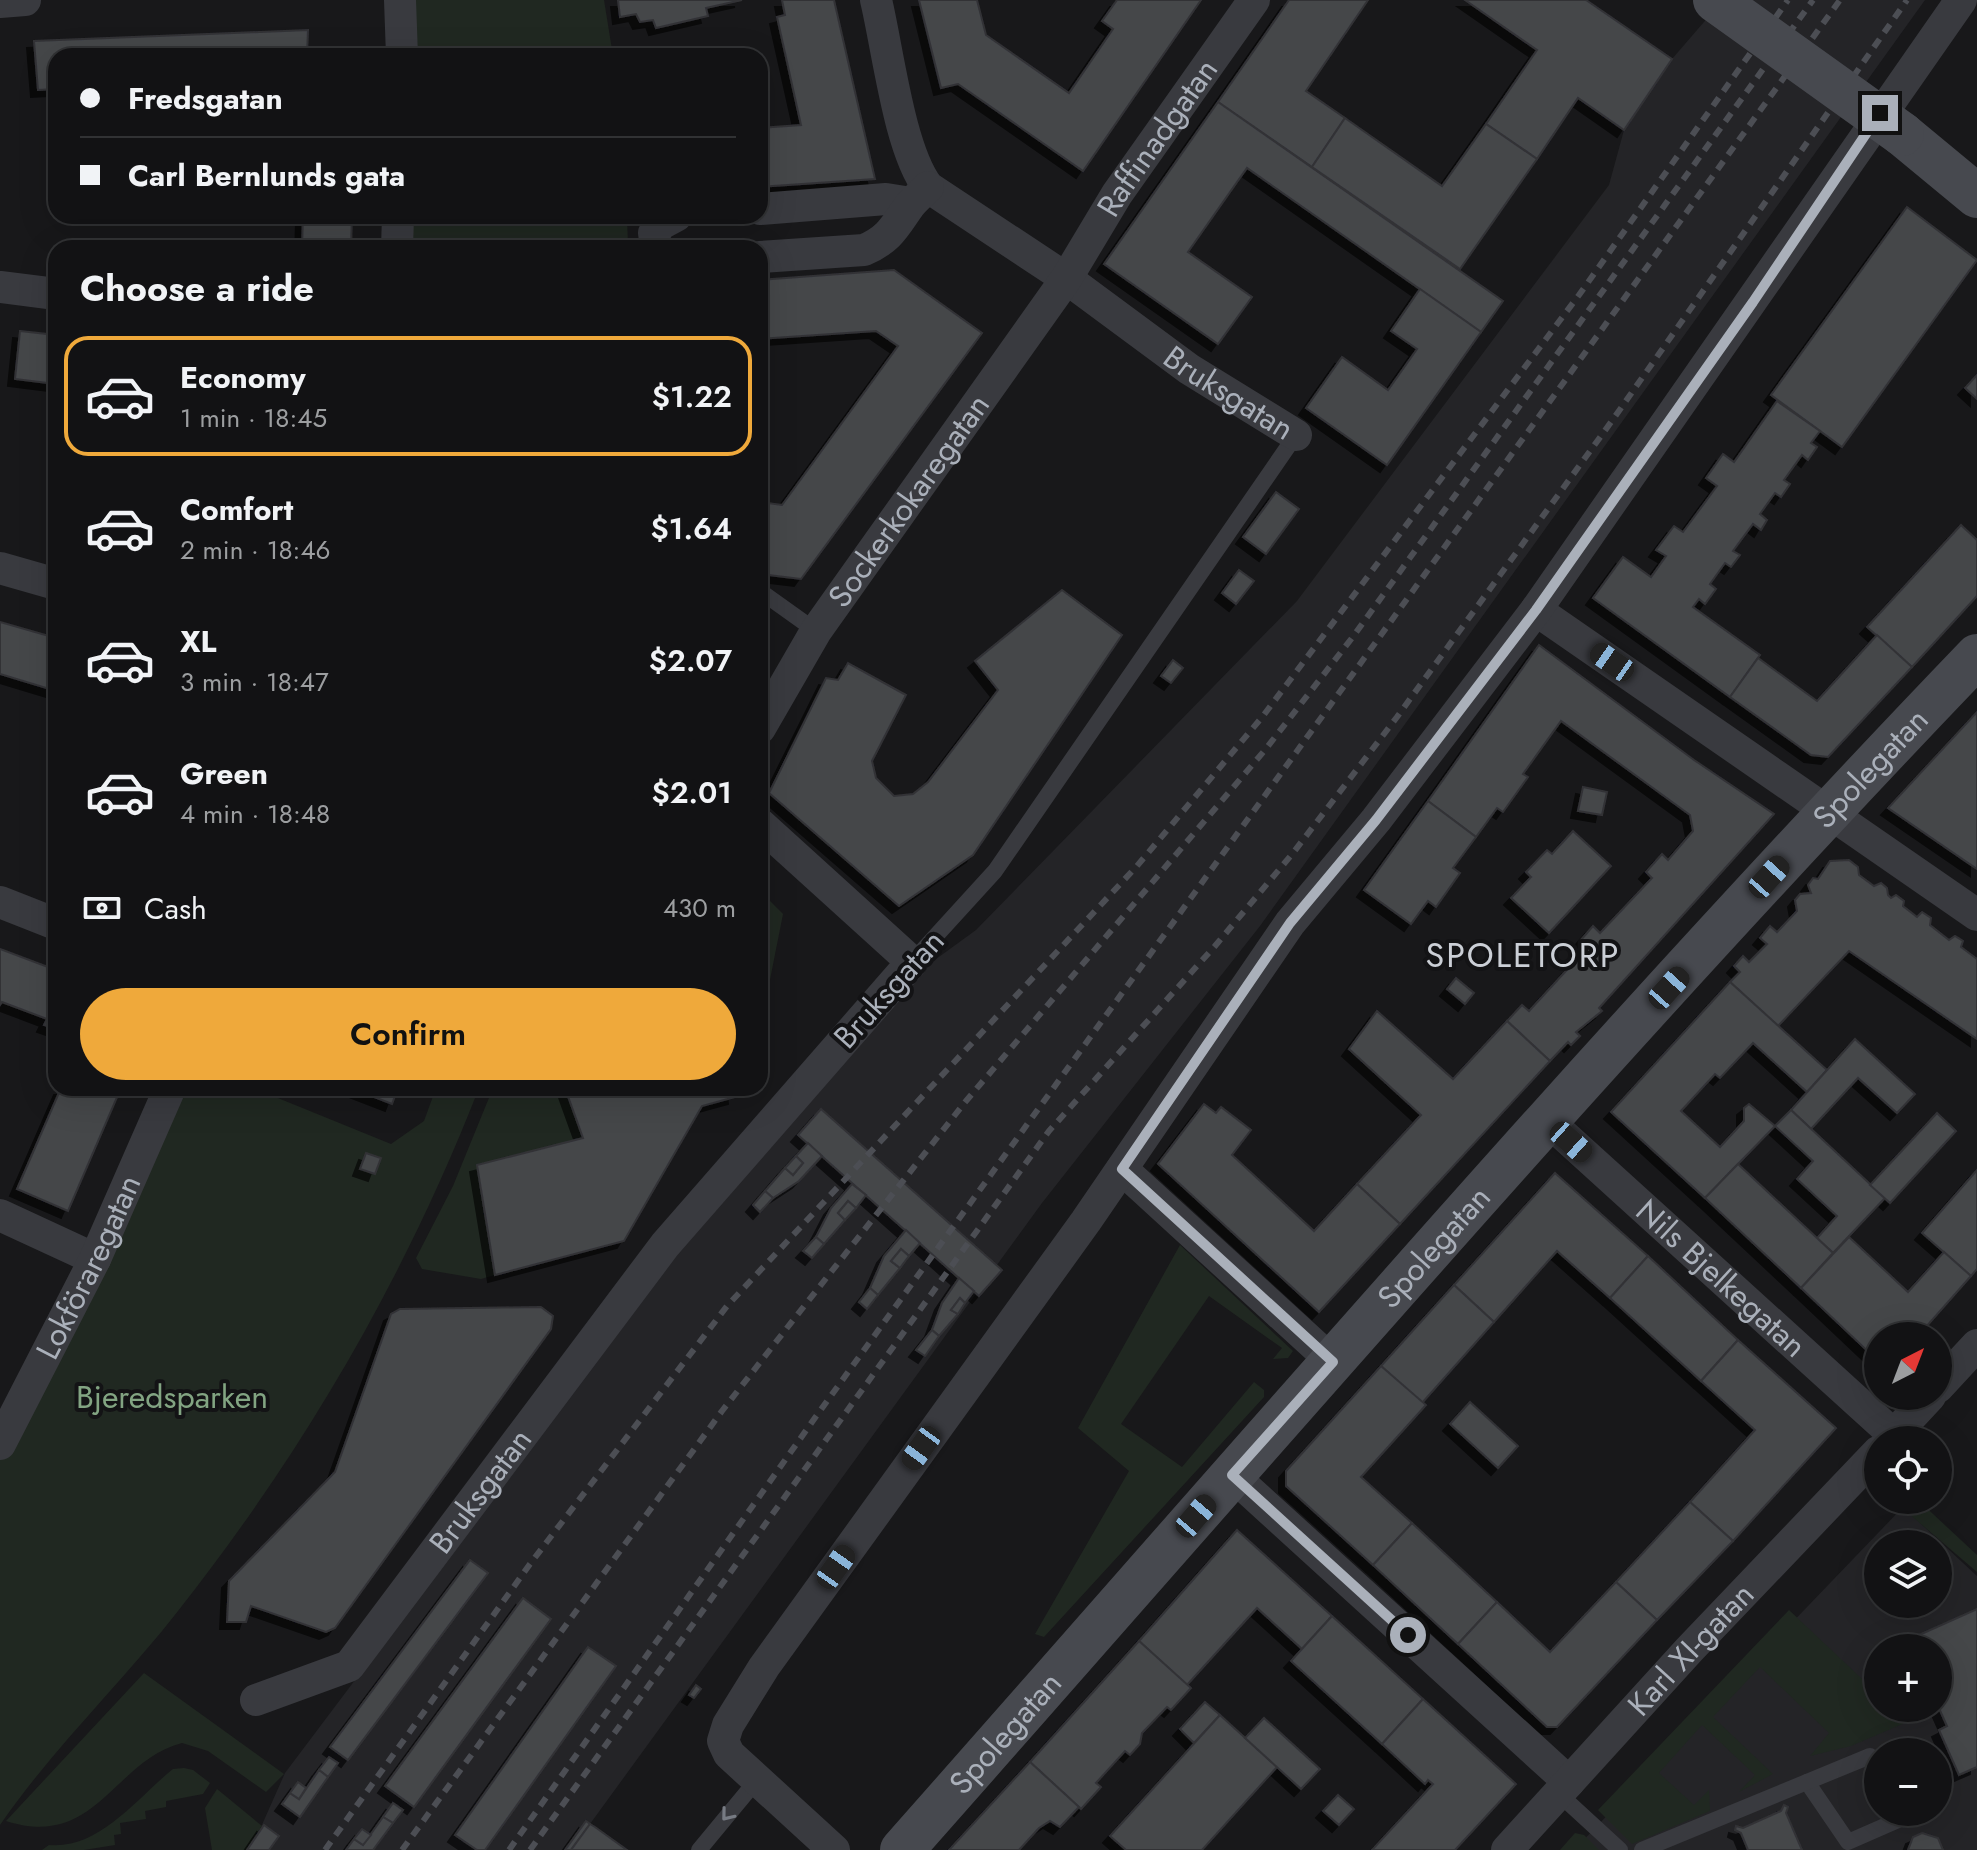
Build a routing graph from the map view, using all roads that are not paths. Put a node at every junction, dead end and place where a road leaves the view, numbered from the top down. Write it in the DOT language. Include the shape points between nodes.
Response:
graph roads {
  1 [pos="25,0"];
  2 [pos="400,0"];
  3 [pos="876,0"];
  4 [pos="1254,0"];
  5 [pos="1715,0"];
  6 [pos="1961,0"];
  7 [pos="0,2"];
  8 [pos="402,48"];
  9 [pos="919,195"];
  10 [pos="1977,196"];
  11 [pos="768,208"];
  12 [pos="768,256"];
  13 [pos="1066,279"];
  14 [pos="0,287"];
  15 [pos="48,293"];
  16 [pos="1296,435"];
  17 [pos="0,568"];
  18 [pos="48,582"];
  19 [pos="768,597"];
  20 [pos="1536,610"];
  21 [pos="816,631"];
  22 [pos="1977,656"];
  23 [pos="768,714"];
  24 [pos="1829,811"];
  25 [pos="768,831"];
  26 [pos="0,902"];
  27 [pos="1977,915"];
  28 [pos="48,921"];
  29 [pos="912,962"];
  30 [pos="166,1096"];
  31 [pos="1548,1121"];
  32 [pos="1122,1169"];
  33 [pos="0,1215"];
  34 [pos="95,1259"];
  35 [pos="1977,1345"];
  36 [pos="1333,1362"];
  37 [pos="1952,1372"];
  38 [pos="1917,1410"];
  39 [pos="1870,1426"];
  40 [pos="1902,1426"];
  41 [pos="0,1444"];
  42 [pos="1864,1467"];
  43 [pos="1232,1475"];
  44 [pos="256,1700"];
  45 [pos="1864,1758"];
  46 [pos="757,1780"];
  47 [pos="1807,1782"];
  48 [pos="1564,1787"];
  49 [pos="1885,1826"];
  50 [pos="699,1850"];
  51 [pos="834,1850"];
  52 [pos="902,1850"];
  53 [pos="1507,1850"];
  54 [pos="1620,1850"];
  55 [pos="1642,1850"];
  1 -- 7 [label="street"];
  2 -- 8 [label="street"];
  3 -- 9 [label="street"];
  4 -- 13 [label="street, Raffinadgatan" via="1117,194"];
  5 -- 10 [label="street, bridge" via="1902,134"];
  6 -- 20 [label="street"];
  9 -- 11 [label="street"];
  9 -- 12 [label="street" via="894,233 864,250"];
  9 -- 13 [label="street, Bruksgatan"];
  13 -- 16 [label="street, Bruksgatan" via="1189,369"];
  13 -- 21 [label="street, Sockerkokaregatan"];
  14 -- 15 [label="street"];
  16 -- 29 [label="lane, Bruksgatan" via="995,871"];
  17 -- 18 [label="street"];
  19 -- 21 [label="lane"];
  20 -- 24 [label="street"];
  20 -- 32 [label="street" via="1290,923"];
  21 -- 23 [label="street, Sockerkokaregatan"];
  22 -- 24 [label="street, Spolegatan"];
  24 -- 27 [label="street"];
  24 -- 31 [label="street, Spolegatan"];
  25 -- 29 [label="street"];
  26 -- 28 [label="street"];
  29 -- 44 [label="street, Bruksgatan" via="665,1245 349,1666"];
  30 -- 34 [label="street, Lokföraregatan"];
  31 -- 36 [label="street, Spolegatan"];
  31 -- 39 [label="street, Nils Bjelkegatan"];
  32 -- 36 [label="street"];
  32 -- 46 [label="street" via="764,1667 728,1725 724,1747"];
  33 -- 34 [label="street"];
  34 -- 41 [label="street, Lokföraregatan"];
  35 -- 37 [label="street"];
  36 -- 43 [label="street, Spolegatan"];
  38 -- 40 [label="street, Karl XI-gatan"];
  42 -- 48 [label="street, Karl XI-gatan"];
  43 -- 48 [label="street"];
  43 -- 52 [label="street, Spolegatan"];
  45 -- 47 [label="lane"];
  46 -- 50 [label="lane, one-way"];
  46 -- 51 [label="street"];
  47 -- 49 [label="lane" via="1848,1842"];
  47 -- 55 [label="lane"];
  48 -- 53 [label="street, Karl XI-gatan"];
  48 -- 54 [label="lane"];
}
